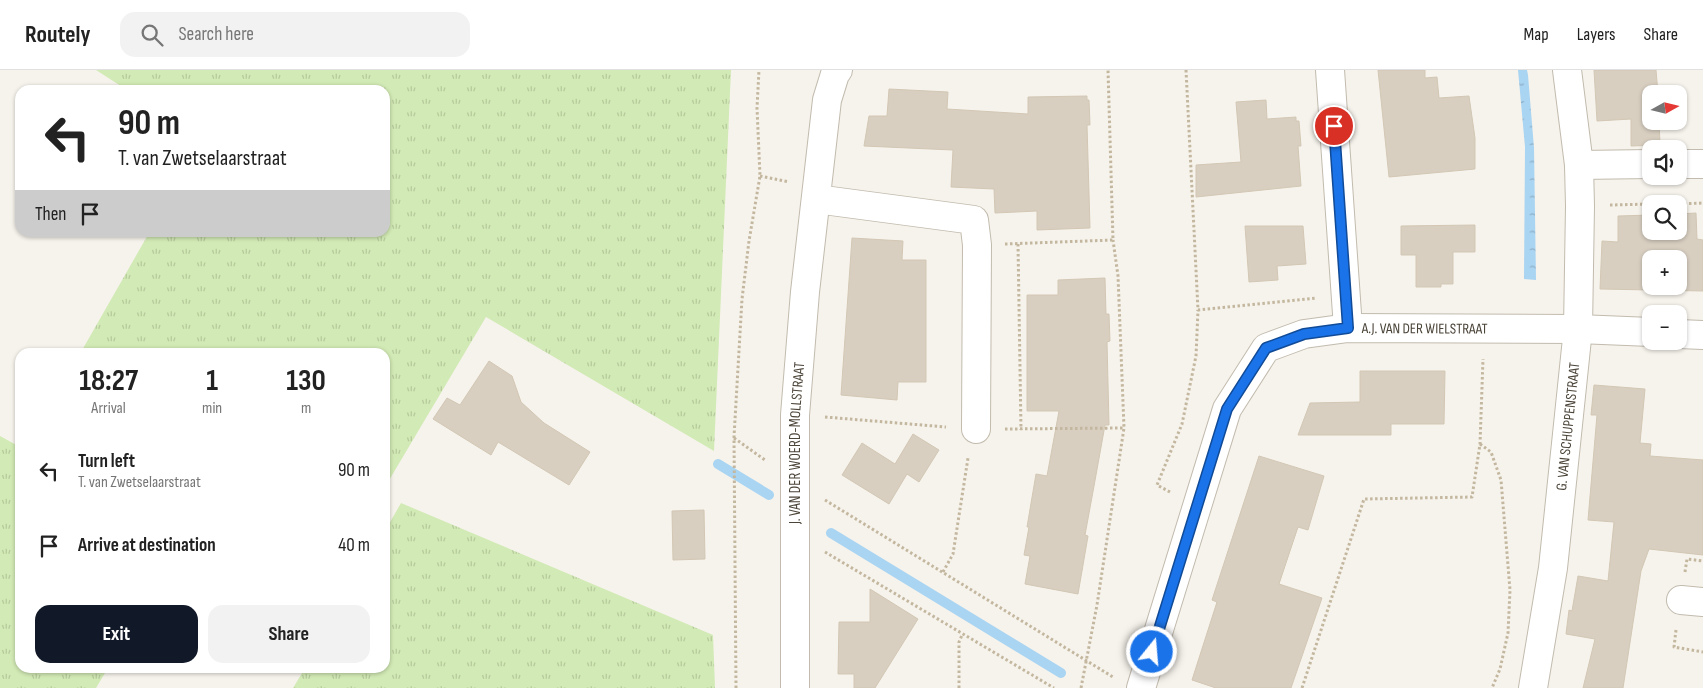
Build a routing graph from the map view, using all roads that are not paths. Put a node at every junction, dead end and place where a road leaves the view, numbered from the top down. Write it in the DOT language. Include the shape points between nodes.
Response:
graph roads {
  1 [pos="838,70"];
  2 [pos="1330,70"];
  3 [pos="1567,70"];
  4 [pos="1642,164"];
  5 [pos="1687,164"];
  6 [pos="1703,164"];
  7 [pos="1579,165"];
  8 [pos="816,199"];
  9 [pos="1348,328"];
  10 [pos="1578,329"];
  11 [pos="1642,332"];
  12 [pos="1687,334"];
  13 [pos="1703,335"];
  14 [pos="976,429"];
  15 [pos="795,688"];
  16 [pos="1141,688"];
  17 [pos="1533,688"];
  1 -- 8 [label="street, J. VAN DER WOERD-MOLLSTRAAT" via="827,100"];
  2 -- 9 [label="street"];
  3 -- 7 [label="street, G. VAN SCHUPPENSTRAAT"];
  4 -- 7 [label="street"];
  5 -- 6 [label="street"];
  7 -- 10 [label="street, G. VAN SCHUPPENSTRAAT"];
  8 -- 14 [label="street" via="974,220 977,245"];
  8 -- 15 [label="street, J. VAN DER WOERD-MOLLSTRAAT" via="795,415"];
  9 -- 10 [label="street, A.J. VAN DER WIELSTRAAT"];
  9 -- 16 [label="street, A.J. VAN DER WIELSTRAAT" via="1304,334 1266,348 1227,409"];
  10 -- 11 [label="street, A.J. VAN DER WIELSTRAAT"];
  10 -- 17 [label="street, G. VAN SCHUPPENSTRAAT" via="1553,568"];
  12 -- 13 [label="street"];
}
